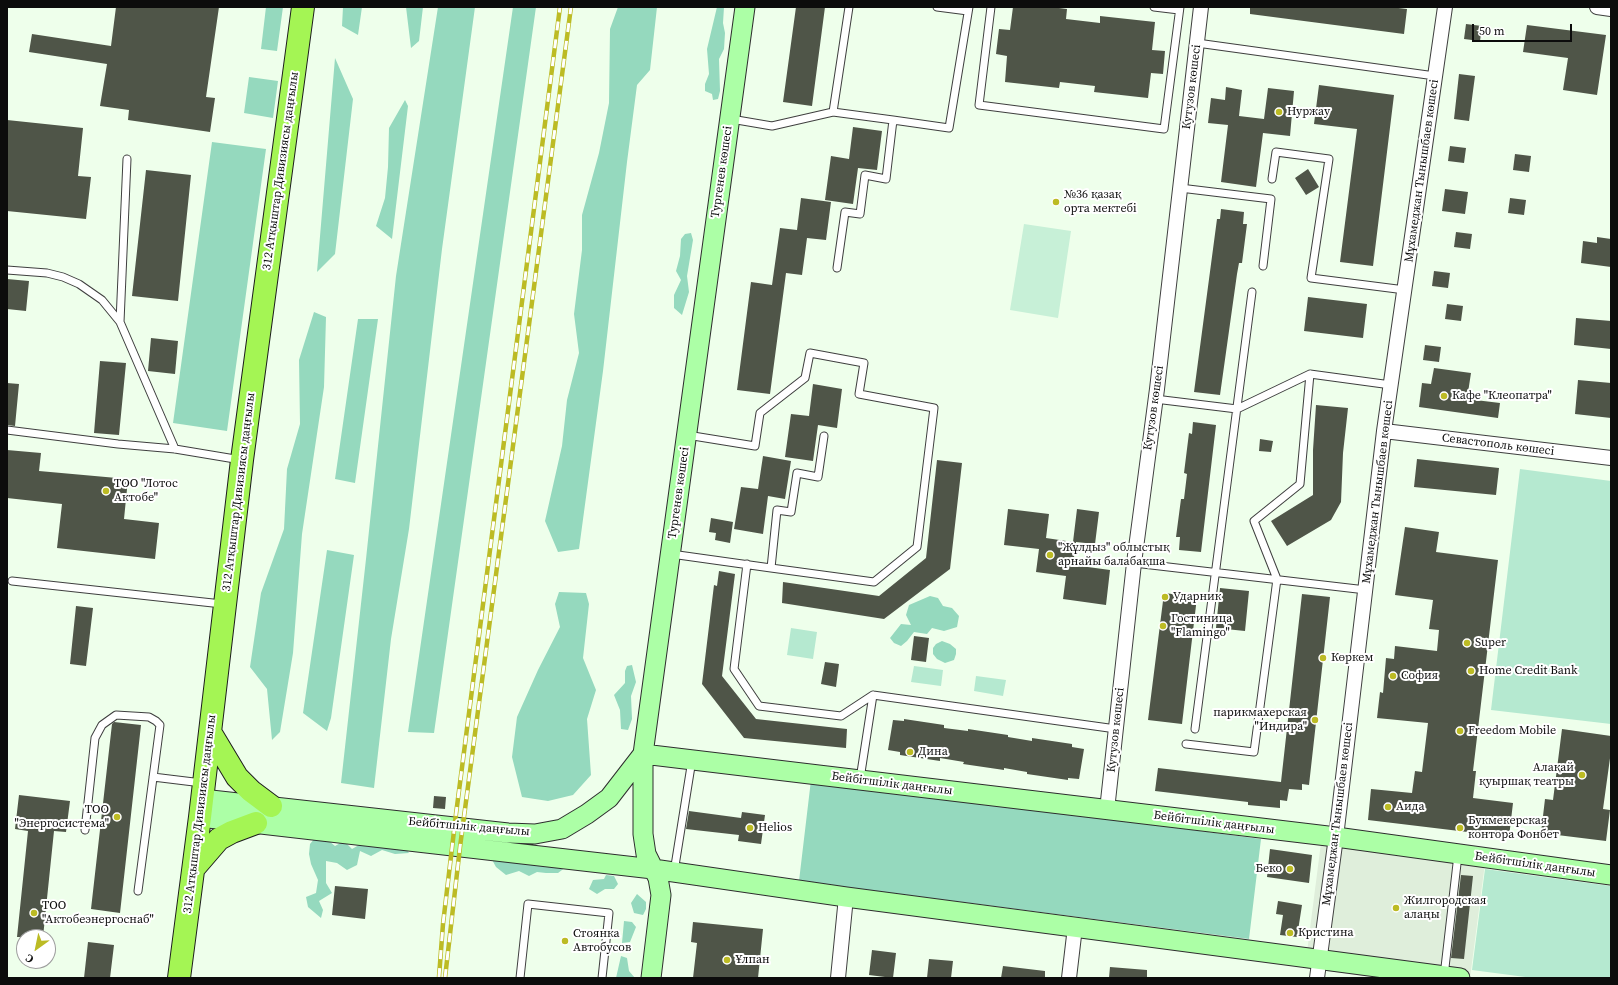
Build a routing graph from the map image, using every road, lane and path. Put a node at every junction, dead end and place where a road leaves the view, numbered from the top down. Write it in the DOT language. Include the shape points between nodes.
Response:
graph roads {
  1 [pos="303,7"];
  2 [pos="745,7"];
  3 [pos="849,7"];
  4 [pos="936,7"];
  5 [pos="992,7"];
  6 [pos="1154,7"];
  7 [pos="1201,7"];
  8 [pos="1445,7"];
  9 [pos="1597,7"];
  10 [pos="968,9"];
  11 [pos="1179,9"];
  12 [pos="1611,9"];
  13 [pos="1197,43"];
  14 [pos="1435,76"];
  15 [pos="833,112"];
  16 [pos="730,118"];
  17 [pos="894,120"];
  18 [pos="127,159"];
  19 [pos="1272,178"];
  20 [pos="1180,188"];
  21 [pos="1263,266"];
  22 [pos="837,268"];
  23 [pos="7,270"];
  24 [pos="1405,290"];
  25 [pos="1252,292"];
  26 [pos="120,322"];
  27 [pos="1310,374"];
  28 [pos="1391,385"];
  29 [pos="1155,399"];
  30 [pos="1237,409"];
  31 [pos="7,430"];
  32 [pos="1384,431"];
  33 [pos="687,435"];
  34 [pos="824,436"];
  35 [pos="175,449"];
  36 [pos="1611,458"];
  37 [pos="242,460"];
  38 [pos="671,554"];
  39 [pos="1134,563"];
  40 [pos="747,564"];
  41 [pos="771,568"];
  42 [pos="1215,572"];
  43 [pos="1277,579"];
  44 [pos="12,581"];
  45 [pos="1366,590"];
  46 [pos="225,605"];
  47 [pos="873,695"];
  48 [pos="1116,729"];
  49 [pos="1195,729"];
  50 [pos="210,732"];
  51 [pos="1186,744"];
  52 [pos="643,754"];
  53 [pos="692,760"];
  54 [pos="153,777"];
  55 [pos="860,780"];
  56 [pos="202,800"];
  57 [pos="271,806"];
  58 [pos="1107,810"];
  59 [pos="256,824"];
  60 [pos="85,830"];
  61 [pos="1336,837"];
  62 [pos="1458,854"];
  63 [pos="194,868"];
  64 [pos="653,869"];
  65 [pos="674,872"];
  66 [pos="1611,875"];
  67 [pos="138,891"];
  68 [pos="846,897"];
  69 [pos="1075,927"];
  70 [pos="1319,959"];
  71 [pos="1452,977"];
  72 [pos="179,978"];
  73 [pos="520,978"];
  74 [pos="602,978"];
  75 [pos="651,978"];
  76 [pos="838,978"];
  77 [pos="1069,978"];
  78 [pos="1317,978"];
  1 -- 37 [label="highway, 312 Атқыштар Дивизиясы даңғылы"];
  2 -- 16 [label="main road, Тургенев көшесі"];
  3 -- 15 [label="lane"];
  4 -- 10 [label="lane"];
  5 -- 11 [label="lane" via="979,104 1164,129"];
  6 -- 11 [label="lane"];
  7 -- 13 [label="street, Кутузов көшесі"];
  8 -- 14 [label="street, Мұхамеджан Тынышбаев көшесі"];
  9 -- 12 [label="street"];
  10 -- 17 [label="lane" via="949,128"];
  13 -- 14 [label="lane"];
  13 -- 20 [label="street, Кутузов көшесі"];
  14 -- 24 [label="street, Мұхамеджан Тынышбаев көшесі"];
  15 -- 16 [label="lane" via="772,126"];
  15 -- 17 [label="lane"];
  16 -- 33 [label="main road, Тургенев көшесі"];
  17 -- 22 [label="lane" via="886,179 865,175 860,214 846,212"];
  18 -- 26 [label="lane"];
  19 -- 24 [label="lane" via="1276,152 1330,159 1311,278"];
  20 -- 21 [label="lane" via="1272,199"];
  20 -- 29 [label="street, Кутузов көшесі"];
  23 -- 26 [label="lane" via="47,273 79,284 102,300"];
  24 -- 28 [label="street, Мұхамеджан Тынышбаев көшесі"];
  25 -- 30 [label="lane"];
  26 -- 35 [label="lane"];
  27 -- 28 [label="lane"];
  27 -- 30 [label="lane"];
  27 -- 43 [label="lane" via="1300,484 1254,521"];
  28 -- 32 [label="street, Мұхамеджан Тынышбаев көшесі"];
  29 -- 30 [label="lane"];
  29 -- 39 [label="street, Кутузов көшесі"];
  30 -- 42 [label="lane"];
  31 -- 35 [label="lane"];
  32 -- 36 [label="street, Севастополь көшесі"];
  32 -- 45 [label="street, Мұхамеджан Тынышбаев көшесі"];
  33 -- 38 [label="main road, Тургенев көшесі"];
  33 -- 41 [label="lane" via="755,446 760,412 805,378 810,353 864,363 858,394 934,408 917,547 874,582"];
  34 -- 41 [label="lane" via="818,477 797,473 791,512 777,510"];
  35 -- 37 [label="lane"];
  37 -- 46 [label="highway, 312 Атқыштар Дивизиясы даңғылы"];
  38 -- 40 [label="lane"];
  38 -- 52 [label="main road, Тургенев көшесі"];
  39 -- 42 [label="lane"];
  39 -- 48 [label="street, Кутузов көшесі"];
  40 -- 41 [label="lane"];
  40 -- 47 [label="lane" via="734,669 759,706 841,716"];
  42 -- 43 [label="lane"];
  42 -- 49 [label="lane"];
  43 -- 45 [label="lane"];
  43 -- 51 [label="lane" via="1254,752"];
  44 -- 46 [label="lane"];
  45 -- 61 [label="street, Мұхамеджан Тынышбаев көшесі"];
  46 -- 50 [label="highway, 312 Атқыштар Дивизиясы даңғылы"];
  47 -- 48 [label="lane"];
  47 -- 55 [label="lane"];
  48 -- 58 [label="street, Кутузов көшесі"];
  50 -- 56 [label="highway, 312 Атқыштар Дивизиясы даңғылы"];
  50 -- 57 [label="highway" via="237,777"];
  52 -- 53 [label="main road, Бейбітшілік даңғылы"];
  52 -- 57 [label="main road, Бейбітшілік даңғылы" via="609,798 562,829 535,834"];
  52 -- 64 [label="main road, Тургенев көшесі" via="643,834 646,854"];
  53 -- 55 [label="main road, Бейбітшілік даңғылы"];
  53 -- 65 [label="lane"];
  54 -- 56 [label="lane"];
  54 -- 60 [label="lane" via="160,725 149,717 116,715 102,725 95,738"];
  54 -- 67 [label="lane"];
  55 -- 58 [label="main road, Бейбітшілік даңғылы"];
  56 -- 57 [label="main road, Бейбітшілік даңғылы"];
  56 -- 59 [label="main road, Бейбітшілік даңғылы"];
  56 -- 63 [label="highway, 312 Атқыштар Дивизиясы даңғылы"];
  58 -- 61 [label="main road, Бейбітшілік даңғылы"];
  59 -- 63 [label="highway" via="219,839"];
  59 -- 64 [label="main road, Бейбітшілік даңғылы"];
  61 -- 62 [label="main road, Бейбітшілік даңғылы"];
  61 -- 70 [label="street, Мұхамеджан Тынышбаев көшесі"];
  62 -- 66 [label="main road, Бейбітшілік даңғылы"];
  62 -- 71 [label="lane"];
  63 -- 72 [label="highway, 312 Атқыштар Дивизиясы даңғылы"];
  64 -- 65 [label="main road, Бейбітшілік даңғылы"];
  64 -- 75 [label="main road, Тургенев көшесі" via="658,878 661,895"];
  65 -- 68 [label="main road, Бейбітшілік даңғылы"];
  68 -- 69 [label="main road, Бейбітшілік даңғылы"];
  68 -- 76 [label="street"];
  69 -- 70 [label="main road, Бейбітшілік даңғылы"];
  69 -- 77 [label="street"];
  70 -- 71 [label="main road, Бейбітшілік даңғылы"];
  70 -- 78 [label="street, Мұхамеджан Тынышбаев көшесі"];
  73 -- 74 [label="lane" via="528,904 609,913"];
}
